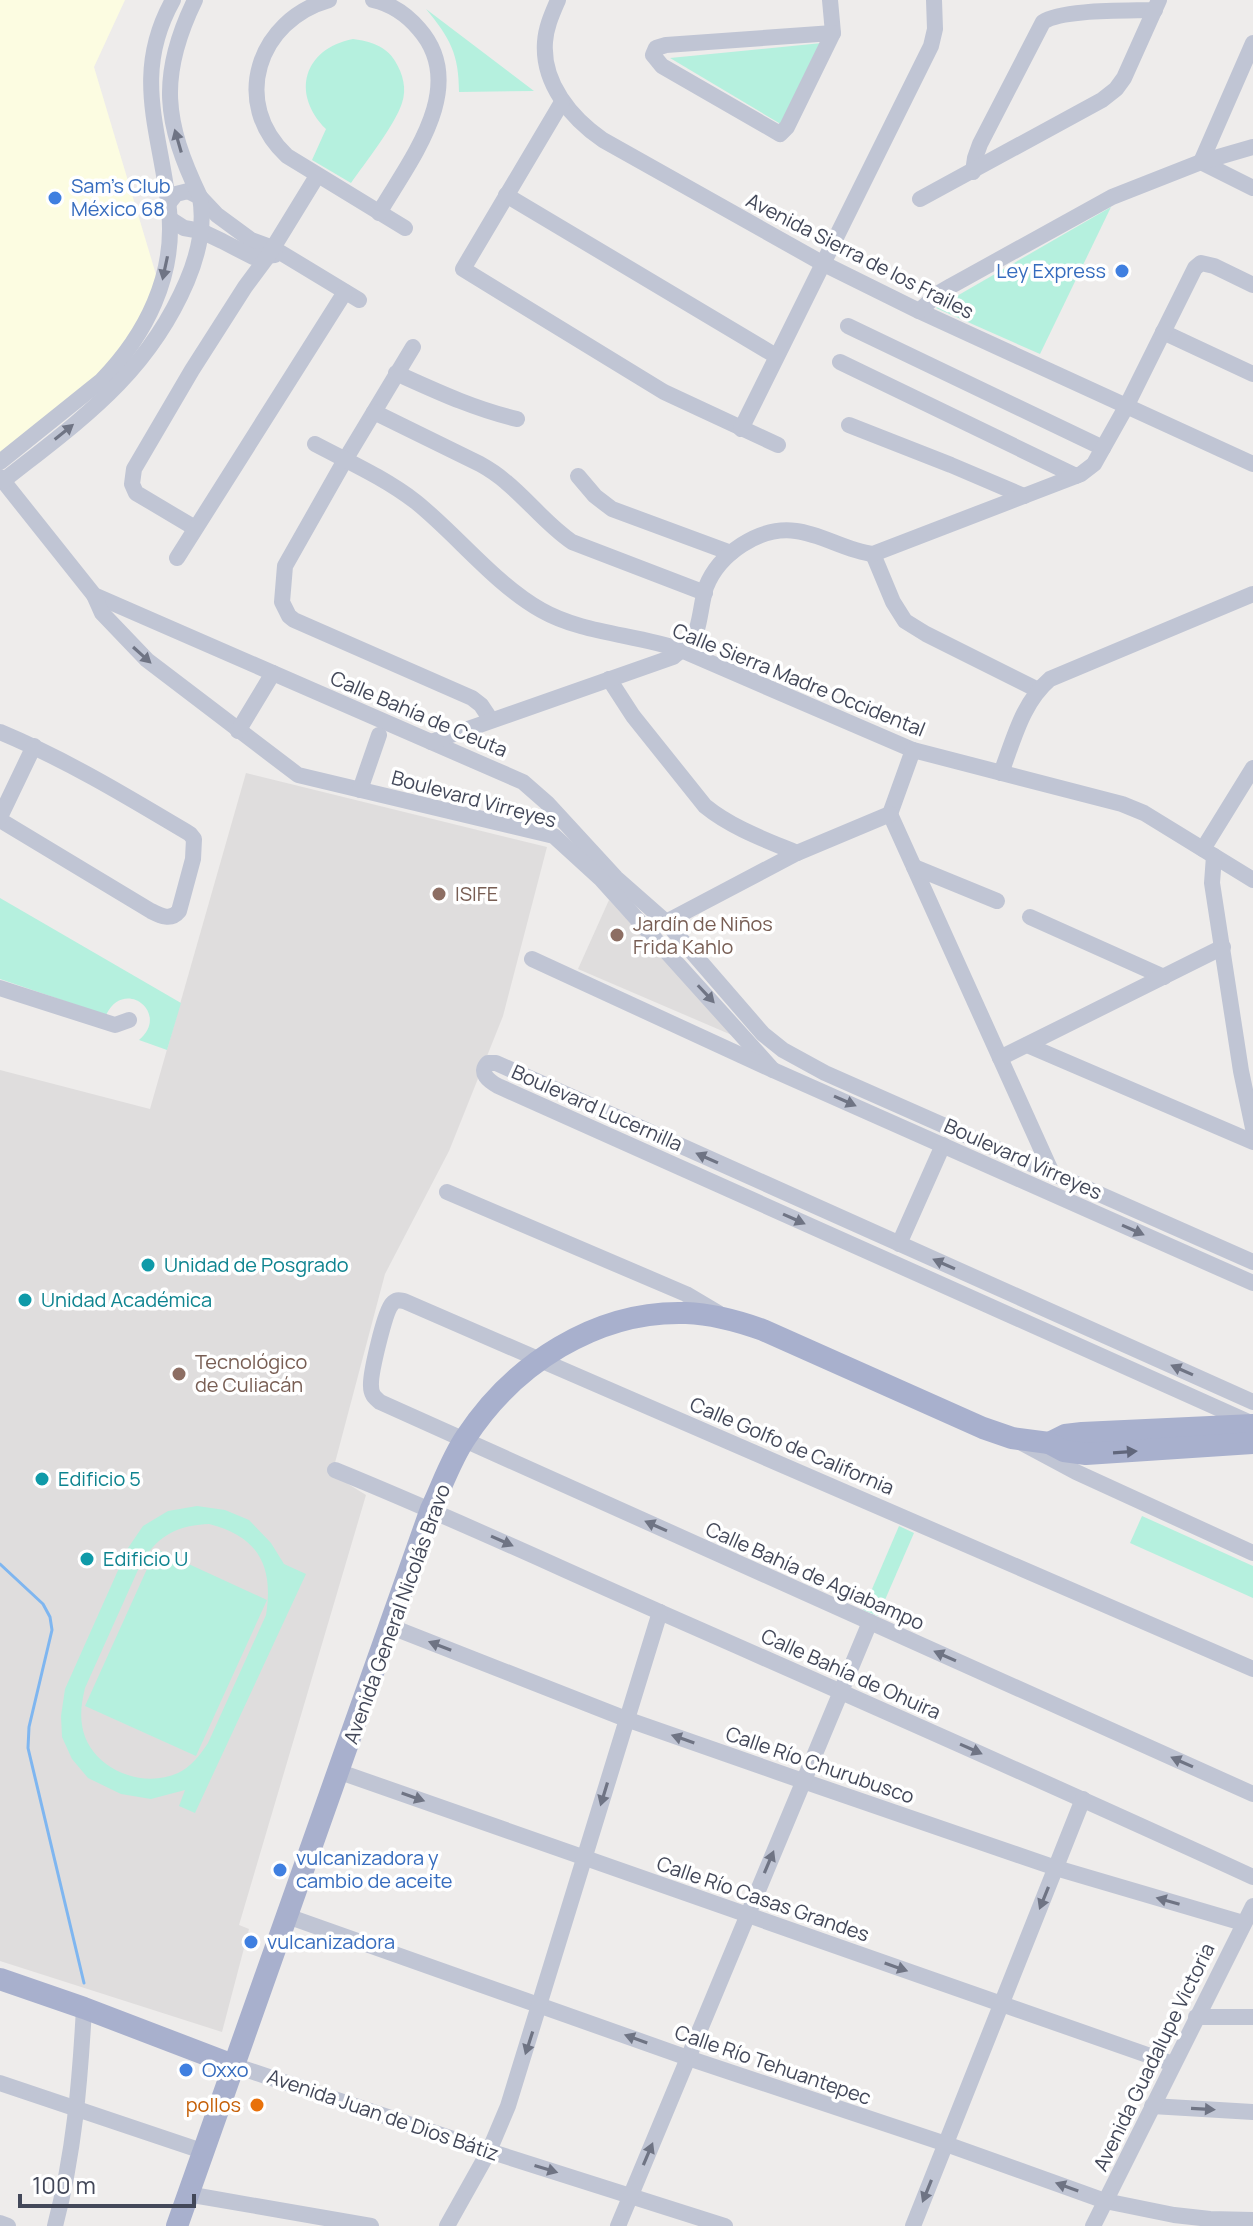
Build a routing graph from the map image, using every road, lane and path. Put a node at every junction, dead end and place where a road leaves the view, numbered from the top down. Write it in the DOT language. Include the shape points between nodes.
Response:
graph roads {
  1 [pos="173,0"];
  2 [pos="195,0"];
  3 [pos="329,0"];
  4 [pos="373,0"];
  5 [pos="558,0"];
  6 [pos="830,0"];
  7 [pos="934,0"];
  8 [pos="1157,5"];
  9 [pos="833,33"];
  10 [pos="1253,43"];
  11 [pos="1249,60"];
  12 [pos="562,102"];
  13 [pos="1253,147"];
  14 [pos="1201,162"];
  15 [pos="973,172"];
  16 [pos="317,176"];
  17 [pos="1253,188"];
  18 [pos="506,195"];
  19 [pos="200,197"];
  20 [pos="920,199"];
  21 [pos="169,212"];
  22 [pos="379,213"];
  23 [pos="405,228"];
  24 [pos="201,231"];
  25 [pos="275,253"];
  26 [pos="822,263"];
  27 [pos="1253,285"];
  28 [pos="919,311"];
  29 [pos="848,326"];
  30 [pos="1163,332"];
  31 [pos="413,347"];
  32 [pos="776,356"];
  33 [pos="840,362"];
  34 [pos="396,373"];
  35 [pos="1253,374"];
  36 [pos="1126,407"];
  37 [pos="374,412"];
  38 [pos="517,419"];
  39 [pos="849,425"];
  40 [pos="741,429"];
  41 [pos="315,444"];
  42 [pos="778,445"];
  43 [pos="1103,448"];
  44 [pos="345,460"];
  45 [pos="0,462"];
  46 [pos="1253,464"];
  47 [pos="578,476"];
  48 [pos="1076,476"];
  49 [pos="1,479"];
  50 [pos="1024,496"];
  51 [pos="195,528"];
  52 [pos="731,553"];
  53 [pos="876,553"];
  54 [pos="177,558"];
  55 [pos="705,593"];
  56 [pos="1253,594"];
  57 [pos="94,595"];
  58 [pos="681,650"];
  59 [pos="273,673"];
  60 [pos="609,679"];
  61 [pos="1038,690"];
  62 [pos="491,720"];
  63 [pos="238,731"];
  64 [pos="0,732"];
  65 [pos="379,735"];
  66 [pos="431,742"];
  67 [pos="34,746"];
  68 [pos="913,750"];
  69 [pos="1253,768"];
  70 [pos="1001,773"];
  71 [pos="360,790"];
  72 [pos="890,814"];
  73 [pos="0,818"];
  74 [pos="1209,852"];
  75 [pos="797,853"];
  76 [pos="914,867"];
  77 [pos="1253,880"];
  78 [pos="997,901"];
  79 [pos="1030,917"];
  80 [pos="666,922"];
  81 [pos="1223,947"];
  82 [pos="532,959"];
  83 [pos="1164,977"];
  84 [pos="0,988"];
  85 [pos="739,1019"];
  86 [pos="129,1020"];
  87 [pos="1027,1045"];
  88 [pos="783,1050"];
  89 [pos="1000,1058"];
  90 [pos="773,1070"];
  91 [pos="1253,1128"];
  92 [pos="1253,1142"];
  93 [pos="943,1145"];
  94 [pos="1052,1173"];
  95 [pos="447,1192"];
  96 [pos="899,1244"];
  97 [pos="1253,1262"];
  98 [pos="1253,1283"];
  99 [pos="726,1318"];
  100 [pos="540,1358"];
  101 [pos="371,1385"];
  102 [pos="1253,1402"];
  103 [pos="1253,1425"];
  104 [pos="1012,1438"];
  105 [pos="463,1440"];
  106 [pos="1049,1443"];
  107 [pos="1253,1443"];
  108 [pos="335,1470"];
  109 [pos="431,1509"];
  110 [pos="1253,1553"];
  111 [pos="660,1612"];
  112 [pos="870,1622"];
  113 [pos="389,1626"];
  114 [pos="1253,1669"];
  115 [pos="841,1690"];
  116 [pos="626,1719"];
  117 [pos="340,1772"];
  118 [pos="803,1781"];
  119 [pos="1253,1794"];
  120 [pos="1083,1799"];
  121 [pos="585,1857"];
  122 [pos="1056,1868"];
  123 [pos="1253,1877"];
  124 [pos="1253,1906"];
  125 [pos="748,1914"];
  126 [pos="287,1916"];
  127 [pos="1243,1923"];
  128 [pos="2,1984"];
  129 [pos="1002,2003"];
  130 [pos="541,2006"];
  131 [pos="84,2008"];
  132 [pos="1196,2017"];
  133 [pos="1253,2017"];
  134 [pos="688,2058"];
  135 [pos="1173,2064"];
  136 [pos="233,2065"];
  137 [pos="0,2083"];
  138 [pos="1152,2106"];
  139 [pos="78,2109"];
  140 [pos="1253,2112"];
  141 [pos="946,2144"];
  142 [pos="202,2151"];
  143 [pos="489,2151"];
  144 [pos="187,2194"];
  145 [pos="631,2195"];
  146 [pos="1105,2201"];
  147 [pos="1253,2220"];
  148 [pos="0,2223"];
  149 [pos="8,2226"];
  150 [pos="55,2226"];
  151 [pos="177,2226"];
  152 [pos="371,2226"];
  153 [pos="447,2226"];
  154 [pos="618,2226"];
  155 [pos="725,2226"];
  156 [pos="913,2226"];
  157 [pos="1093,2226"];
  1 -- 21 [label="street" via="159,32 150,81"];
  19 -- 2 [label="street, one-way" via="177,141 169,95 173,55"];
  3 -- 16 [label="street" via="282,25 267,45 257,82 261,115 272,140"];
  4 -- 22 [label="street" via="395,9 422,32 433,51 439,82 431,123"];
  5 -- 12 [label="street, Avenida Sierra de los Frailes" via="545,53"];
  6 -- 9 [label="street"];
  7 -- 26 [label="street" via="931,46"];
  8 -- 15 [label="street" via="1116,89"];
  8 -- 15 [label="street" via="1043,22 980,144"];
  9 -- 9 [label="street" via="780,134 662,66 653,55 666,45"];
  10 -- 11 [label="street"];
  11 -- 14 [label="street"];
  12 -- 18 [label="street"];
  12 -- 26 [label="street, Avenida Sierra de los Frailes" via="603,140"];
  13 -- 14 [label="street"];
  14 -- 17 [label="street"];
  14 -- 28 [label="street" via="1112,197 939,293"];
  15 -- 20 [label="street"];
  16 -- 22 [label="street"];
  16 -- 25 [label="street"];
  18 -- 32 [label="street"];
  18 -- 40 [label="street" via="463,269 664,392"];
  19 -- 21 [label="street" via="180,191"];
  19 -- 24 [label="street"];
  19 -- 25 [label="street" via="217,215"];
  21 -- 24 [label="street" via="184,228"];
  21 -- 45 [label="street, one-way" via="160,288 135,341 101,381"];
  22 -- 23 [label="street"];
  24 -- 25 [label="street" via="253,257"];
  49 -- 24 [label="street, one-way" via="111,393 146,354 181,294"];
  25 -- 51 [label="street" via="245,287 134,469 136,493"];
  25 -- 51 [label="street" via="352,296"];
  26 -- 28 [label="street, Avenida Sierra de los Frailes"];
  26 -- 32 [label="street"];
  27 -- 30 [label="street" via="1201,263"];
  28 -- 36 [label="street, Avenida Sierra de los Frailes"];
  29 -- 43 [label="street"];
  30 -- 35 [label="street"];
  30 -- 36 [label="street"];
  31 -- 34 [label="street"];
  32 -- 40 [label="street"];
  33 -- 48 [label="street"];
  34 -- 37 [label="street"];
  34 -- 38 [label="street" via="447,397"];
  36 -- 43 [label="street"];
  36 -- 46 [label="street, Avenida Sierra de los Frailes"];
  37 -- 44 [label="street"];
  37 -- 55 [label="street" via="480,464 572,542"];
  39 -- 50 [label="street"];
  40 -- 42 [label="street"];
  41 -- 44 [label="street, Calle Sierra Madre Occidental"];
  43 -- 48 [label="street" via="1094,464"];
  44 -- 58 [label="street, Calle Sierra Madre Occidental" via="417,503 541,610"];
  44 -- 62 [label="street" via="285,566 285,610 472,698"];
  47 -- 52 [label="street" via="612,509"];
  48 -- 50 [label="street"];
  49 -- 57 [label="street, Calle Bahía de Ceuta"];
  50 -- 53 [label="street"];
  51 -- 54 [label="street"];
  52 -- 53 [label="street" via="764,535 794,530 857,552"];
  52 -- 55 [label="street" via="712,573"];
  53 -- 61 [label="street" via="905,621"];
  55 -- 58 [label="street" via="694,638"];
  56 -- 61 [label="street" via="1050,679"];
  57 -- 59 [label="street, Calle Bahía de Ceuta"];
  57 -- 63 [label="street, Boulevard Virreyes, one-way" via="102,613 134,648"];
  58 -- 60 [label="street"];
  58 -- 68 [label="street, Calle Sierra Madre Occidental"];
  59 -- 63 [label="street"];
  59 -- 66 [label="street, Calle Bahía de Ceuta"];
  60 -- 62 [label="street"];
  60 -- 75 [label="street" via="705,806"];
  61 -- 70 [label="street" via="1025,709"];
  62 -- 66 [label="street"];
  63 -- 71 [label="street, Boulevard Virreyes" via="298,775"];
  64 -- 67 [label="street"];
  65 -- 71 [label="street"];
  66 -- 80 [label="street, Calle Bahía de Ceuta" via="516,778 540,795 616,878"];
  67 -- 73 [label="street"];
  67 -- 73 [label="street" via="190,834 194,850 176,915 151,911"];
  68 -- 70 [label="street, Calle Sierra Madre Occidental"];
  68 -- 72 [label="street"];
  69 -- 74 [label="street"];
  70 -- 74 [label="street, Calle Sierra Madre Occidental" via="1122,804"];
  71 -- 85 [label="street, Boulevard Virreyes, one-way" via="554,836"];
  72 -- 75 [label="street"];
  72 -- 76 [label="street"];
  74 -- 77 [label="street, Calle Sierra Madre Occidental"];
  74 -- 81 [label="street"];
  75 -- 80 [label="street"];
  76 -- 78 [label="street"];
  76 -- 89 [label="street"];
  79 -- 83 [label="street"];
  80 -- 85 [label="street, Calle Bahía de Ceuta"];
  81 -- 83 [label="street"];
  81 -- 91 [label="street"];
  82 -- 90 [label="street"];
  83 -- 87 [label="street"];
  84 -- 86 [label="street" via="115,1025"];
  85 -- 88 [label="street, Calle Bahía de Ceuta"];
  85 -- 90 [label="street, Boulevard Virreyes"];
  87 -- 89 [label="street"];
  87 -- 92 [label="street"];
  88 -- 94 [label="street, Boulevard Virreyes"];
  89 -- 94 [label="street"];
  90 -- 93 [label="street, Boulevard Virreyes, one-way"];
  93 -- 96 [label="street"];
  93 -- 98 [label="street, Boulevard Virreyes, one-way"];
  94 -- 97 [label="street, Boulevard Virreyes"];
  95 -- 99 [label="street" via="686,1294"];
  102 -- 96 [label="street, Boulevard Lucernilla, one-way"];
  96 -- 103 [label="street, Boulevard Lucernilla, one-way" via="496,1063 484,1068 485,1076 498,1086"];
  99 -- 100 [label="main road, Avenida General Nicolás Bravo" via="683,1312 640,1317 595,1329"];
  99 -- 104 [label="main road, Avenida General Nicolás Bravo"];
  100 -- 101 [label="street, Calle Golfo de California" via="397,1300 389,1310"];
  100 -- 105 [label="main road, Avenida General Nicolás Bravo" via="489,1404"];
  100 -- 114 [label="street, Calle Golfo de California"];
  101 -- 105 [label="street, Calle Bahía de Agiabampo" via="380,1402"];
  103 -- 106 [label="main road, Avenida General Nicolás Bravo" via="1082,1433"];
  104 -- 106 [label="main road, Avenida General Nicolás Bravo"];
  104 -- 110 [label="street"];
  105 -- 109 [label="main road, Avenida General Nicolás Bravo"];
  112 -- 105 [label="street, Calle Bahía de Agiabampo, one-way"];
  106 -- 107 [label="main road, Avenida General Nicolás Bravo, one-way" via="1086,1454"];
  108 -- 109 [label="street, Calle Bahía de Ohuira"];
  109 -- 111 [label="street, Calle Bahía de Ohuira, one-way"];
  109 -- 113 [label="main road, Avenida General Nicolás Bravo"];
  111 -- 115 [label="street, Calle Bahía de Ohuira"];
  111 -- 116 [label="street"];
  112 -- 115 [label="street"];
  119 -- 112 [label="street, Calle Bahía de Agiabampo, one-way"];
  116 -- 113 [label="street, Calle Río Churubusco, one-way"];
  113 -- 117 [label="main road, Avenida General Nicolás Bravo"];
  115 -- 118 [label="street"];
  115 -- 120 [label="street, Calle Bahía de Ohuira, one-way"];
  118 -- 116 [label="street, Calle Río Churubusco, one-way"];
  116 -- 121 [label="street, one-way"];
  117 -- 121 [label="street, Calle Río Casas Grandes, one-way"];
  117 -- 126 [label="main road, Avenida General Nicolás Bravo"];
  118 -- 122 [label="street, Calle Río Churubusco"];
  125 -- 118 [label="street, one-way"];
  120 -- 122 [label="street"];
  120 -- 123 [label="street, Calle Bahía de Ohuira"];
  121 -- 125 [label="street, Calle Río Casas Grandes"];
  121 -- 130 [label="street"];
  127 -- 122 [label="street, Calle Río Churubusco, one-way"];
  122 -- 129 [label="street, one-way"];
  124 -- 127 [label="street, Avenida Guadalupe Victoria"];
  125 -- 129 [label="street, Calle Río Casas Grandes, one-way"];
  125 -- 134 [label="street"];
  126 -- 130 [label="street, Calle Río Tehuantepec"];
  126 -- 136 [label="main road, Avenida General Nicolás Bravo"];
  127 -- 132 [label="street, Avenida Guadalupe Victoria"];
  128 -- 131 [label="main road, Avenida Juan de Dios Bátiz"];
  129 -- 135 [label="street, Calle Río Casas Grandes"];
  129 -- 141 [label="street"];
  134 -- 130 [label="street, Calle Río Tehuantepec, one-way"];
  130 -- 143 [label="street, one-way"];
  131 -- 136 [label="main road, Avenida Juan de Dios Bátiz"];
  131 -- 139 [label="street"];
  132 -- 133 [label="street"];
  132 -- 135 [label="street, Avenida Guadalupe Victoria"];
  134 -- 141 [label="street, Calle Río Tehuantepec"];
  145 -- 134 [label="street, one-way"];
  135 -- 138 [label="street, Avenida Guadalupe Victoria"];
  136 -- 142 [label="main road, Avenida General Nicolás Bravo"];
  136 -- 143 [label="street, Avenida Juan de Dios Bátiz"];
  137 -- 139 [label="street"];
  138 -- 140 [label="street, one-way"];
  138 -- 146 [label="street, Avenida Guadalupe Victoria"];
  139 -- 142 [label="street"];
  139 -- 150 [label="street"];
  146 -- 141 [label="street, Calle Río Tehuantepec, one-way"];
  141 -- 156 [label="street, one-way"];
  142 -- 144 [label="main road, Avenida General Nicolás Bravo"];
  143 -- 145 [label="street, Avenida Juan de Dios Bátiz, one-way"];
  143 -- 153 [label="street"];
  144 -- 151 [label="main road, Avenida General Nicolás Bravo"];
  144 -- 152 [label="street"];
  145 -- 154 [label="street"];
  145 -- 155 [label="street, Avenida Juan de Dios Bátiz"];
  146 -- 147 [label="street, Calle Río Tehuantepec" via="1174,2215"];
  146 -- 157 [label="street, Avenida Guadalupe Victoria"];
  148 -- 149 [label="street"];
}
